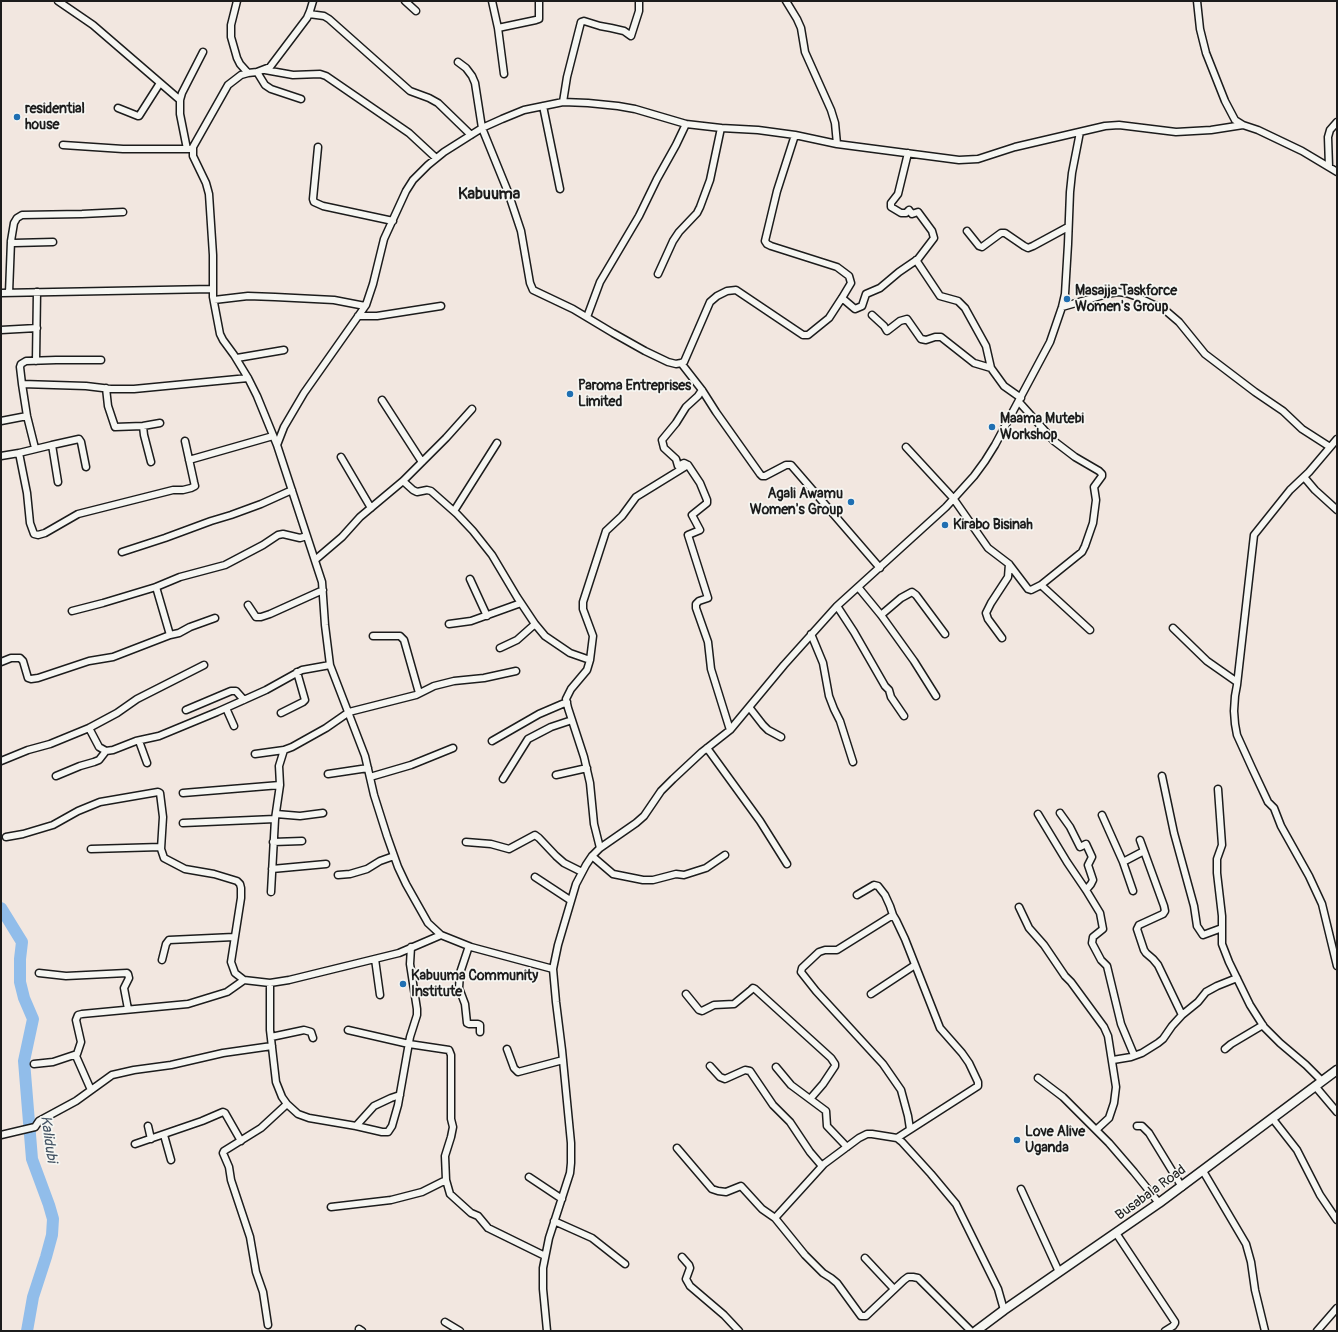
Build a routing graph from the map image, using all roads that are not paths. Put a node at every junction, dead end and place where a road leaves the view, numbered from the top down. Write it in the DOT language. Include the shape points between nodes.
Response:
graph roads {
  1 [pos="58,1"];
  2 [pos="237,1"];
  3 [pos="313,1"];
  4 [pos="406,1"];
  5 [pos="492,1"];
  6 [pos="539,1"];
  7 [pos="639,1"];
  8 [pos="786,1"];
  9 [pos="1197,1"];
  10 [pos="416,11"];
  11 [pos="309,14"];
  12 [pos="498,28"];
  13 [pos="203,52"];
  14 [pos="458,62"];
  15 [pos="265,70"];
  16 [pos="257,72"];
  17 [pos="248,73"];
  18 [pos="504,74"];
  19 [pos="160,83"];
  20 [pos="301,99"];
  21 [pos="180,100"];
  22 [pos="562,102"];
  23 [pos="543,106"];
  24 [pos="118,108"];
  25 [pos="1337,122"];
  26 [pos="686,124"];
  27 [pos="1243,125"];
  28 [pos="482,128"];
  29 [pos="721,128"];
  30 [pos="1080,132"];
  31 [pos="471,135"];
  32 [pos="795,136"];
  33 [pos="63,144"];
  34 [pos="837,144"];
  35 [pos="318,146"];
  36 [pos="190,149"];
  37 [pos="908,153"];
  38 [pos="436,158"];
  39 [pos="1329,167"];
  40 [pos="1337,172"];
  41 [pos="560,189"];
  42 [pos="123,212"];
  43 [pos="393,221"];
  44 [pos="1068,226"];
  45 [pos="967,230"];
  46 [pos="11,241"];
  47 [pos="53,242"];
  48 [pos="916,260"];
  49 [pos="658,274"];
  50 [pos="213,289"];
  51 [pos="37,292"];
  52 [pos="1,293"];
  53 [pos="9,293"];
  54 [pos="842,298"];
  55 [pos="214,300"];
  56 [pos="365,306"];
  57 [pos="441,306"];
  58 [pos="1062,307"];
  59 [pos="872,315"];
  60 [pos="358,316"];
  61 [pos="587,317"];
  62 [pos="37,328"];
  63 [pos="1,330"];
  64 [pos="284,350"];
  65 [pos="237,358"];
  66 [pos="101,360"];
  67 [pos="36,361"];
  68 [pos="681,363"];
  69 [pos="991,368"];
  70 [pos="248,378"];
  71 [pos="22,384"];
  72 [pos="106,388"];
  73 [pos="702,390"];
  74 [pos="382,400"];
  75 [pos="1020,400"];
  76 [pos="472,410"];
  77 [pos="27,416"];
  78 [pos="1,421"];
  79 [pos="160,423"];
  80 [pos="143,426"];
  81 [pos="273,436"];
  82 [pos="1337,440"];
  83 [pos="185,441"];
  84 [pos="497,443"];
  85 [pos="52,445"];
  86 [pos="277,445"];
  87 [pos="906,447"];
  88 [pos="35,448"];
  89 [pos="1330,448"];
  90 [pos="18,453"];
  91 [pos="1,456"];
  92 [pos="341,457"];
  93 [pos="189,460"];
  94 [pos="151,462"];
  95 [pos="422,462"];
  96 [pos="688,465"];
  97 [pos="86,467"];
  98 [pos="1304,477"];
  99 [pos="403,481"];
  100 [pos="58,482"];
  101 [pos="292,490"];
  102 [pos="953,498"];
  103 [pos="371,508"];
  104 [pos="1337,510"];
  105 [pos="454,511"];
  106 [pos="307,536"];
  107 [pos="122,552"];
  108 [pos="315,560"];
  109 [pos="1009,564"];
  110 [pos="880,568"];
  111 [pos="470,579"];
  112 [pos="1041,584"];
  113 [pos="156,586"];
  114 [pos="858,586"];
  115 [pos="323,590"];
  116 [pos="521,603"];
  117 [pos="248,605"];
  118 [pos="837,606"];
  119 [pos="72,611"];
  120 [pos="881,615"];
  121 [pos="487,616"];
  122 [pos="215,618"];
  123 [pos="449,624"];
  124 [pos="535,624"];
  125 [pos="1173,628"];
  126 [pos="1090,630"];
  127 [pos="811,634"];
  128 [pos="945,634"];
  129 [pos="170,635"];
  130 [pos="373,636"];
  131 [pos="1002,638"];
  132 [pos="500,648"];
  133 [pos="590,660"];
  134 [pos="1,662"];
  135 [pos="204,665"];
  136 [pos="330,665"];
  137 [pos="516,671"];
  138 [pos="297,672"];
  139 [pos="1237,682"];
  140 [pos="420,693"];
  141 [pos="936,696"];
  142 [pos="244,700"];
  143 [pos="566,702"];
  144 [pos="749,707"];
  145 [pos="226,708"];
  146 [pos="186,710"];
  147 [pos="349,712"];
  148 [pos="281,713"];
  149 [pos="904,716"];
  150 [pos="572,720"];
  151 [pos="234,726"];
  152 [pos="89,728"];
  153 [pos="730,730"];
  154 [pos="781,737"];
  155 [pos="139,740"];
  156 [pos="492,741"];
  157 [pos="453,748"];
  158 [pos="707,748"];
  159 [pos="284,750"];
  160 [pos="106,751"];
  161 [pos="255,754"];
  162 [pos="1,761"];
  163 [pos="852,762"];
  164 [pos="147,763"];
  165 [pos="368,768"];
  166 [pos="587,768"];
  167 [pos="328,774"];
  168 [pos="556,774"];
  169 [pos="56,776"];
  170 [pos="1162,776"];
  171 [pos="370,777"];
  172 [pos="503,780"];
  173 [pos="280,785"];
  174 [pos="1218,789"];
  175 [pos="183,793"];
  176 [pos="323,813"];
  177 [pos="1060,813"];
  178 [pos="1038,814"];
  179 [pos="1102,815"];
  180 [pos="275,817"];
  181 [pos="184,822"];
  182 [pos="6,837"];
  183 [pos="1140,840"];
  184 [pos="302,841"];
  185 [pos="273,842"];
  186 [pos="466,842"];
  187 [pos="161,847"];
  188 [pos="600,848"];
  189 [pos="91,849"];
  190 [pos="1144,851"];
  191 [pos="725,855"];
  192 [pos="394,856"];
  193 [pos="592,856"];
  194 [pos="1123,862"];
  195 [pos="326,864"];
  196 [pos="787,864"];
  197 [pos="272,869"];
  198 [pos="582,872"];
  199 [pos="338,875"];
  200 [pos="535,877"];
  201 [pos="1086,890"];
  202 [pos="1133,891"];
  203 [pos="271,892"];
  204 [pos="857,895"];
  205 [pos="570,900"];
  206 [pos="1019,906"];
  207 [pos="893,915"];
  208 [pos="1222,928"];
  209 [pos="440,935"];
  210 [pos="234,937"];
  211 [pos="469,946"];
  212 [pos="411,947"];
  213 [pos="375,959"];
  214 [pos="162,960"];
  215 [pos="915,965"];
  216 [pos="1337,966"];
  217 [pos="553,969"];
  218 [pos="39,973"];
  219 [pos="1237,978"];
  220 [pos="244,980"];
  221 [pos="270,983"];
  222 [pos="686,994"];
  223 [pos="871,994"];
  224 [pos="380,995"];
  225 [pos="128,1009"];
  226 [pos="1182,1015"];
  227 [pos="1263,1025"];
  228 [pos="348,1030"];
  229 [pos="480,1032"];
  230 [pos="271,1037"];
  231 [pos="313,1038"];
  232 [pos="409,1044"];
  233 [pos="272,1046"];
  234 [pos="507,1049"];
  235 [pos="1224,1049"];
  236 [pos="1134,1055"];
  237 [pos="76,1056"];
  238 [pos="563,1060"];
  239 [pos="1113,1060"];
  240 [pos="34,1064"];
  241 [pos="710,1066"];
  242 [pos="776,1067"];
  243 [pos="1337,1070"];
  244 [pos="1038,1078"];
  245 [pos="1319,1084"];
  246 [pos="91,1090"];
  247 [pos="400,1095"];
  248 [pos="810,1099"];
  249 [pos="287,1104"];
  250 [pos="1337,1112"];
  251 [pos="1272,1118"];
  252 [pos="148,1126"];
  253 [pos="356,1126"];
  254 [pos="1137,1126"];
  255 [pos="910,1129"];
  256 [pos="1096,1130"];
  257 [pos="1,1135"];
  258 [pos="164,1135"];
  259 [pos="897,1138"];
  260 [pos="151,1139"];
  261 [pos="241,1141"];
  262 [pos="135,1144"];
  263 [pos="847,1147"];
  264 [pos="677,1148"];
  265 [pos="171,1160"];
  266 [pos="822,1166"];
  267 [pos="1203,1171"];
  268 [pos="529,1177"];
  269 [pos="446,1180"];
  270 [pos="1182,1187"];
  271 [pos="1021,1189"];
  272 [pos="562,1199"];
  273 [pos="1159,1203"];
  274 [pos="331,1207"];
  275 [pos="774,1218"];
  276 [pos="1337,1220"];
  277 [pos="554,1221"];
  278 [pos="1116,1233"];
  279 [pos="545,1256"];
  280 [pos="682,1257"];
  281 [pos="865,1258"];
  282 [pos="625,1264"];
  283 [pos="1059,1272"];
  284 [pos="894,1289"];
  285 [pos="1337,1308"];
  286 [pos="1004,1310"];
  287 [pos="445,1322"];
  288 [pos="268,1325"];
  289 [pos="460,1331"];
  290 [pos="547,1331"];
  291 [pos="739,1331"];
  292 [pos="971,1331"];
  293 [pos="976,1331"];
  294 [pos="1165,1331"];
  295 [pos="1265,1331"];
  296 [pos="1317,1331"];
  1 -- 19 [label="street" via="93,25"];
  2 -- 17 [label="street" via="231,37 237,58"];
  3 -- 11 [label="street"];
  4 -- 10 [label="street"];
  5 -- 12 [label="street"];
  6 -- 12 [label="street" via="539,19"];
  7 -- 22 [label="street" via="632,36 624,31 581,22"];
  8 -- 34 [label="street" via="797,19 805,52 831,110"];
  9 -- 27 [label="street" via="1206,53 1231,114"];
  11 -- 15 [label="street" via="275,61"];
  11 -- 31 [label="street" via="324,16 410,91 438,103"];
  12 -- 18 [label="street"];
  13 -- 21 [label="street"];
  14 -- 28 [label="street" via="466,68 475,83"];
  15 -- 16 [label="street"];
  15 -- 38 [label="street" via="293,75 326,76 409,133"];
  16 -- 17 [label="street"];
  16 -- 20 [label="street" via="271,90"];
  17 -- 36 [label="street" via="228,85"];
  19 -- 21 [label="street"];
  19 -- 24 [label="street" via="139,116"];
  21 -- 36 [label="street" via="180,114"];
  22 -- 23 [label="street"];
  22 -- 26 [label="street" via="635,109"];
  23 -- 28 [label="street" via="524,110"];
  23 -- 41 [label="street"];
  25 -- 39 [label="street" via="1328,137"];
  26 -- 29 [label="street"];
  26 -- 61 [label="street" via="639,216 600,282"];
  27 -- 30 [label="street" via="1176,132 1106,126"];
  27 -- 39 [label="street" via="1279,139"];
  28 -- 31 [label="street"];
  28 -- 61 [label="street" via="522,231 531,286 537,292"];
  29 -- 32 [label="street"];
  29 -- 49 [label="street" via="710,180 700,207 673,241"];
  30 -- 37 [label="street" via="1015,147 978,159 948,159"];
  30 -- 44 [label="street" via="1072,173"];
  31 -- 38 [label="street"];
  32 -- 34 [label="street"];
  32 -- 54 [label="street" via="777,191 765,241 771,246 837,267 849,276 851,283"];
  33 -- 36 [label="street" via="124,149"];
  34 -- 37 [label="street"];
  35 -- 43 [label="street" via="314,202"];
  36 -- 50 [label="street" via="206,183 208,194"];
  37 -- 48 [label="street" via="898,194 891,207 901,213 909,210 912,214 918,212 933,234 933,240"];
  38 -- 43 [label="street" via="413,180"];
  39 -- 40 [label="street"];
  42 -- 46 [label="street" via="22,215 14,223"];
  43 -- 56 [label="street" via="384,240"];
  44 -- 45 [label="street" via="1028,248 1005,233 1001,233 982,247"];
  44 -- 58 [label="street"];
  46 -- 47 [label="street"];
  46 -- 53 [label="street"];
  48 -- 54 [label="street" via="880,288 866,294 862,306 854,309"];
  48 -- 69 [label="street" via="940,296 958,301 965,308 986,346"];
  50 -- 51 [label="street"];
  50 -- 55 [label="street"];
  51 -- 53 [label="street"];
  51 -- 62 [label="street"];
  52 -- 53 [label="street"];
  54 -- 68 [label="street" via="829,318 808,335 803,335 736,290 727,291 710,302 684,362"];
  55 -- 56 [label="street" via="248,296 289,297 334,300"];
  55 -- 65 [label="street" via="220,334"];
  56 -- 60 [label="street"];
  57 -- 60 [label="street" via="378,316"];
  58 -- 75 [label="street" via="1050,342"];
  58 -- 89 [label="street" via="1118,292 1135,296 1165,310 1179,322 1205,354"];
  59 -- 69 [label="street" via="886,331 907,319 921,339 941,337 974,363"];
  60 -- 86 [label="street" via="304,393 284,427"];
  61 -- 68 [label="street" via="644,351 668,362"];
  62 -- 63 [label="street"];
  62 -- 67 [label="street"];
  64 -- 65 [label="street"];
  65 -- 70 [label="street"];
  66 -- 67 [label="street"];
  67 -- 71 [label="street" via="21,364"];
  68 -- 73 [label="street"];
  69 -- 75 [label="street" via="1004,386"];
  70 -- 72 [label="street" via="134,389"];
  70 -- 81 [label="street"];
  71 -- 72 [label="street"];
  71 -- 77 [label="street"];
  72 -- 80 [label="street" via="108,406 115,427"];
  73 -- 96 [label="street" via="662,440 664,448 676,459 678,466 684,463"];
  73 -- 110 [label="street" via="762,476 786,465 791,466"];
  74 -- 95 [label="street"];
  75 -- 102 [label="street" via="985,461"];
  75 -- 112 [label="street" via="1054,441 1102,474 1094,487 1096,500 1093,523 1082,552"];
  76 -- 95 [label="street"];
  77 -- 78 [label="street"];
  77 -- 88 [label="street"];
  79 -- 80 [label="street"];
  80 -- 94 [label="street"];
  81 -- 86 [label="street"];
  81 -- 93 [label="street"];
  82 -- 89 [label="street"];
  83 -- 93 [label="street"];
  84 -- 105 [label="street"];
  85 -- 88 [label="street"];
  85 -- 97 [label="street" via="78,439 81,442"];
  85 -- 100 [label="street"];
  86 -- 101 [label="street"];
  87 -- 102 [label="street"];
  88 -- 90 [label="street"];
  89 -- 98 [label="street"];
  90 -- 91 [label="street"];
  90 -- 93 [label="street" via="31,526 34,534 38,535 78,514 173,490 191,488 195,486"];
  92 -- 103 [label="street"];
  95 -- 99 [label="street"];
  96 -- 133 [label="street" via="636,497 622,516 606,531 583,602 593,636"];
  96 -- 153 [label="street" via="707,500 707,503 692,515 700,530 688,535 708,598 699,601 696,608 708,642 711,669"];
  98 -- 104 [label="street"];
  98 -- 139 [label="street" via="1254,534"];
  99 -- 103 [label="street"];
  99 -- 105 [label="street" via="417,492 431,490"];
  101 -- 106 [label="street"];
  101 -- 107 [label="street" via="231,516"];
  102 -- 109 [label="street" via="988,548"];
  102 -- 110 [label="street"];
  103 -- 108 [label="street"];
  105 -- 116 [label="street" via="492,555"];
  106 -- 108 [label="street"];
  106 -- 113 [label="street" via="300,538 278,535 225,564"];
  108 -- 115 [label="street"];
  109 -- 112 [label="street" via="1029,590"];
  109 -- 131 [label="street" via="1008,577 986,613"];
  110 -- 114 [label="street"];
  111 -- 121 [label="street"];
  112 -- 126 [label="street"];
  113 -- 119 [label="street"];
  113 -- 129 [label="street"];
  114 -- 118 [label="street"];
  114 -- 120 [label="street"];
  115 -- 117 [label="street" via="261,617 256,617"];
  115 -- 136 [label="street"];
  116 -- 121 [label="street"];
  116 -- 124 [label="street"];
  118 -- 127 [label="street"];
  118 -- 149 [label="street"];
  120 -- 128 [label="street" via="912,592"];
  120 -- 141 [label="street"];
  121 -- 123 [label="street"];
  122 -- 129 [label="street"];
  124 -- 132 [label="street" via="517,640"];
  124 -- 133 [label="street" via="545,636 570,653"];
  125 -- 139 [label="street" via="1192,648"];
  127 -- 144 [label="street"];
  127 -- 163 [label="street" via="823,663 829,696 840,721"];
  129 -- 134 [label="street" via="113,657 89,661 38,678 28,678 20,658"];
  130 -- 140 [label="street" via="400,636 404,640"];
  133 -- 143 [label="street" via="587,670 568,693"];
  135 -- 152 [label="street"];
  136 -- 138 [label="street"];
  136 -- 147 [label="street"];
  137 -- 140 [label="street" via="484,678 454,680"];
  138 -- 142 [label="street" via="273,687"];
  138 -- 148 [label="street" via="305,700"];
  139 -- 216 [label="street" via="1234,724 1237,735 1260,786 1274,808 1322,904"];
  140 -- 147 [label="street"];
  142 -- 145 [label="street"];
  142 -- 146 [label="street" via="236,691 231,690"];
  143 -- 150 [label="street"];
  143 -- 156 [label="street"];
  144 -- 153 [label="street"];
  144 -- 154 [label="street" via="768,730"];
  145 -- 151 [label="street"];
  145 -- 155 [label="street" via="159,736"];
  147 -- 159 [label="street" via="326,728"];
  147 -- 165 [label="street"];
  150 -- 166 [label="street"];
  150 -- 172 [label="street" via="528,739"];
  152 -- 160 [label="street" via="99,747"];
  152 -- 162 [label="street"];
  153 -- 158 [label="street"];
  155 -- 160 [label="street"];
  155 -- 164 [label="street"];
  157 -- 171 [label="street" via="411,765"];
  158 -- 188 [label="street" via="672,779 644,816"];
  158 -- 196 [label="street" via="760,821"];
  159 -- 161 [label="street"];
  159 -- 173 [label="street" via="279,766"];
  160 -- 169 [label="street" via="99,760"];
  165 -- 167 [label="street"];
  165 -- 171 [label="street"];
  166 -- 168 [label="street"];
  166 -- 188 [label="street" via="594,824"];
  170 -- 208 [label="street" via="1197,926 1203,935"];
  171 -- 192 [label="street"];
  173 -- 175 [label="street"];
  173 -- 180 [label="street"];
  174 -- 208 [label="street" via="1222,846 1217,859 1217,873"];
  176 -- 180 [label="street"];
  177 -- 201 [label="street" via="1080,847 1086,844 1092,857 1088,866 1093,880"];
  178 -- 201 [label="street"];
  179 -- 194 [label="street"];
  180 -- 181 [label="street"];
  180 -- 185 [label="street"];
  182 -- 187 [label="street" via="53,825 100,802 156,792 160,793 163,817"];
  183 -- 190 [label="street"];
  184 -- 185 [label="street"];
  185 -- 197 [label="street"];
  186 -- 198 [label="street" via="508,848 535,835 556,856"];
  187 -- 189 [label="street"];
  187 -- 210 [label="street" via="164,858 185,869 237,881 241,888 241,898"];
  188 -- 193 [label="street"];
  190 -- 194 [label="street"];
  190 -- 226 [label="street" via="1165,910 1163,914 1139,925 1137,929 1144,950 1158,965"];
  191 -- 193 [label="street" via="706,868 653,880 613,874"];
  192 -- 199 [label="street" via="368,869"];
  192 -- 209 [label="street" via="428,923"];
  193 -- 198 [label="street"];
  194 -- 202 [label="street"];
  195 -- 197 [label="street"];
  197 -- 203 [label="street"];
  198 -- 205 [label="street"];
  200 -- 205 [label="street"];
  201 -- 236 [label="street" via="1100,914 1103,926 1093,937 1092,943 1107,966 1121,1024"];
  204 -- 207 [label="street" via="871,886 878,886 885,895"];
  205 -- 217 [label="street"];
  206 -- 239 [label="street" via="1029,928 1104,1028"];
  207 -- 215 [label="street"];
  207 -- 255 [label="street" via="836,950 822,950 802,968 801,972 883,1064 901,1090"];
  208 -- 219 [label="street" via="1222,944"];
  209 -- 211 [label="street"];
  209 -- 212 [label="street"];
  210 -- 214 [label="street" via="169,940"];
  210 -- 220 [label="street" via="231,962 235,973"];
  211 -- 217 [label="street"];
  211 -- 229 [label="street" via="460,973 460,988 467,1023 480,1025"];
  212 -- 213 [label="street"];
  212 -- 232 [label="street" via="410,964 417,1015"];
  213 -- 221 [label="street"];
  213 -- 224 [label="street"];
  215 -- 223 [label="street"];
  215 -- 255 [label="street" via="940,1028 969,1063 978,1086"];
  217 -- 238 [label="street"];
  218 -- 225 [label="street" via="66,976 126,972 129,978 124,988"];
  219 -- 226 [label="street" via="1206,992"];
  219 -- 227 [label="street"];
  220 -- 221 [label="street"];
  220 -- 225 [label="street" via="230,990 188,1004"];
  221 -- 230 [label="street"];
  222 -- 248 [label="street" via="702,1012 714,1005 734,1004 755,989 834,1062 835,1066"];
  225 -- 237 [label="street" via="78,1015 76,1020 82,1042"];
  226 -- 236 [label="street" via="1158,1043"];
  227 -- 235 [label="street"];
  227 -- 245 [label="street" via="1280,1044 1306,1065"];
  228 -- 232 [label="street"];
  230 -- 231 [label="street" via="304,1030 311,1032"];
  230 -- 233 [label="street"];
  232 -- 247 [label="street"];
  232 -- 269 [label="street" via="446,1048 450,1051 453,1127 445,1156"];
  233 -- 246 [label="street" via="116,1074"];
  233 -- 249 [label="street" via="276,1082"];
  234 -- 238 [label="street" via="518,1072"];
  236 -- 239 [label="street"];
  237 -- 240 [label="street"];
  237 -- 246 [label="street"];
  238 -- 272 [label="street" via="572,1163"];
  239 -- 256 [label="street" via="1116,1087 1112,1114"];
  241 -- 266 [label="street" via="725,1079 745,1070 750,1071 773,1105 790,1122"];
  242 -- 248 [label="street" via="791,1085"];
  243 -- 245 [label="street, Busabala Road"];
  244 -- 256 [label="street" via="1063,1097"];
  245 -- 250 [label="street"];
  245 -- 251 [label="street, Busabala Road"];
  246 -- 257 [label="street" via="35,1127"];
  247 -- 253 [label="street" via="374,1106"];
  247 -- 253 [label="street" via="388,1132"];
  248 -- 263 [label="street" via="826,1111 827,1126"];
  249 -- 253 [label="street" via="298,1114 309,1118"];
  249 -- 261 [label="street" via="261,1128"];
  251 -- 267 [label="street, Busabala Road"];
  251 -- 276 [label="street" via="1297,1150 1320,1195"];
  252 -- 260 [label="street"];
  254 -- 270 [label="street" via="1142,1126 1149,1133"];
  255 -- 259 [label="street"];
  256 -- 273 [label="street"];
  258 -- 260 [label="street"];
  258 -- 261 [label="street" via="223,1112"];
  258 -- 265 [label="street"];
  259 -- 263 [label="street" via="867,1134"];
  259 -- 286 [label="street" via="956,1204 998,1289"];
  260 -- 262 [label="street"];
  261 -- 288 [label="street" via="224,1151 224,1156 250,1237"];
  263 -- 266 [label="street"];
  264 -- 275 [label="street" via="712,1189 726,1192 740,1185"];
  266 -- 275 [label="street"];
  267 -- 270 [label="street, Busabala Road"];
  267 -- 295 [label="street" via="1246,1244"];
  268 -- 272 [label="street"];
  269 -- 274 [label="street" via="422,1192 391,1200"];
  269 -- 279 [label="street" via="450,1194 478,1216 488,1228"];
  270 -- 273 [label="street, Busabala Road"];
  271 -- 283 [label="street"];
  272 -- 277 [label="street"];
  273 -- 278 [label="street, Busabala Road"];
  275 -- 284 [label="street" via="805,1255 837,1283 861,1316 866,1316"];
  277 -- 279 [label="street"];
  277 -- 282 [label="street" via="592,1238"];
  278 -- 283 [label="street, Busabala Road"];
  278 -- 294 [label="street" via="1175,1322"];
  279 -- 290 [label="street" via="543,1289"];
  280 -- 291 [label="street" via="690,1268 686,1280 690,1286"];
  281 -- 284 [label="street"];
  283 -- 286 [label="street, Busabala Road"];
  284 -- 292 [label="street" via="908,1277 918,1278"];
  285 -- 296 [label="street"];
  286 -- 293 [label="street, Busabala Road"];
  287 -- 289 [label="street"];
}
